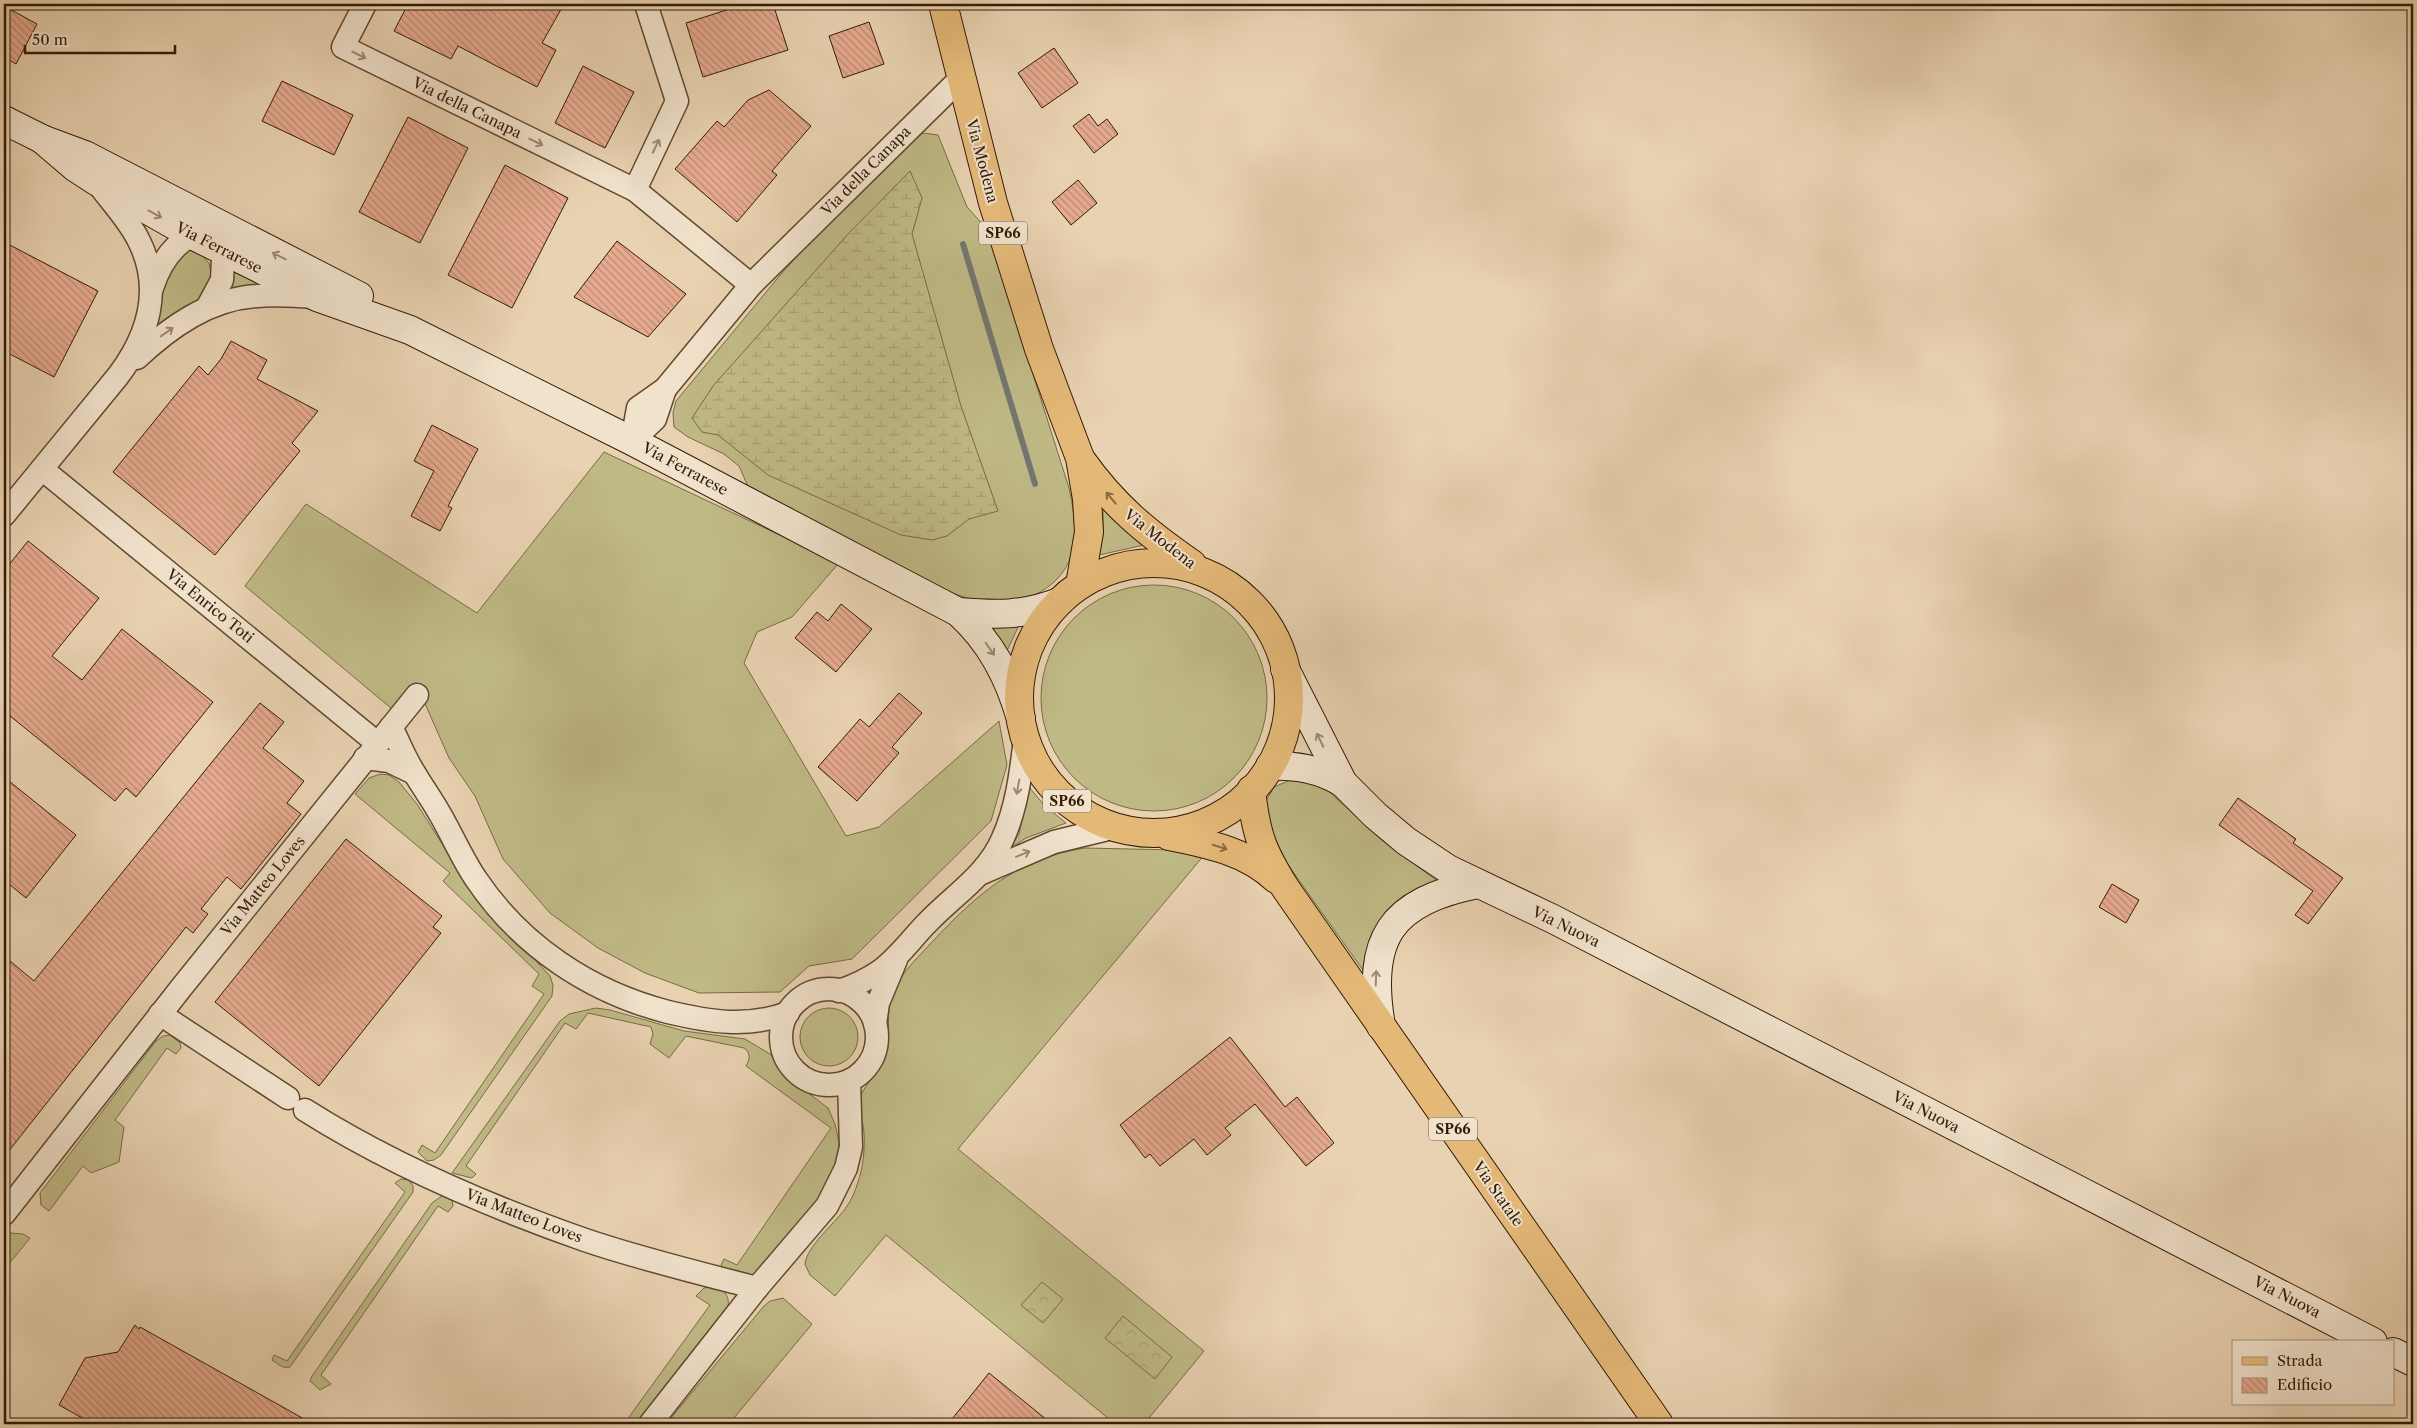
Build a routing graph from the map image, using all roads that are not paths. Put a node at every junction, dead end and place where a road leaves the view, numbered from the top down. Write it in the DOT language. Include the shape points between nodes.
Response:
graph roads {
  1 [pos="366,4"];
  2 [pos="646,4"];
  3 [pos="942,4"];
  4 [pos="960,79"];
  5 [pos="4,120"];
  6 [pos="42,139"];
  7 [pos="96,181"];
  8 [pos="635,190"];
  9 [pos="218,224"];
  10 [pos="192,235"];
  11 [pos="223,251"];
  12 [pos="751,285"];
  13 [pos="150,295"];
  14 [pos="316,297"];
  15 [pos="207,308"];
  16 [pos="410,330"];
  17 [pos="118,376"];
  18 [pos="632,441"];
  19 [pos="1080,458"];
  20 [pos="42,469"];
  21 [pos="4,515"];
  22 [pos="1203,572"];
  23 [pos="1080,585"];
  24 [pos="1059,602"];
  25 [pos="958,612"];
  26 [pos="1285,669"];
  27 [pos="416,694"];
  28 [pos="1023,729"];
  29 [pos="378,743"];
  30 [pos="1270,766"];
  31 [pos="414,773"];
  32 [pos="1343,783"];
  33 [pos="1251,790"];
  34 [pos="1116,827"];
  35 [pos="1155,833"];
  36 [pos="979,875"];
  37 [pos="1478,884"];
  38 [pos="1286,889"];
  39 [pos="897,957"];
  40 [pos="839,990"];
  41 [pos="788,1013"];
  42 [pos="160,1014"];
  43 [pos="723,1021"];
  44 [pos="875,1024"];
  45 [pos="1381,1026"];
  46 [pos="786,1058"];
  47 [pos="849,1081"];
  48 [pos="820,1084"];
  49 [pos="849,1130"];
  50 [pos="4,1214"];
  51 [pos="756,1288"];
  52 [pos="2369,1340"];
  53 [pos="2394,1352"];
  54 [pos="2413,1362"];
  55 [pos="650,1424"];
  56 [pos="1659,1424"];
  1 -- 8 [label="street, Via della Canapa, one-way" via="344,47"];
  8 -- 2 [label="street, one-way" via="677,101"];
  3 -- 4 [label="main road, Via Modena / SP66"];
  4 -- 12 [label="street, Via della Canapa"];
  4 -- 19 [label="main road, Via Modena / SP66" via="1019,288"];
  5 -- 6 [label="main road, Via Ferrarese"];
  6 -- 7 [label="main road, Via Ferrarese"];
  6 -- 9 [label="main road, Via Ferrarese" via="85,155"];
  7 -- 10 [label="main road, Via Ferrarese, one-way"];
  7 -- 13 [label="street" via="139,240 149,273"];
  8 -- 12 [label="street, Via della Canapa"];
  9 -- 10 [label="street" via="198,229"];
  9 -- 11 [label="street" via="224,240"];
  16 -- 9 [label="main road, Via Ferrarese, one-way" via="388,310"];
  10 -- 11 [label="main road, Via Ferrarese"];
  10 -- 13 [label="street" via="166,256"];
  11 -- 14 [label="main road, Via Ferrarese"];
  11 -- 15 [label="street" via="222,280"];
  12 -- 18 [label="street, Via della Canapa" via="665,389 638,408"];
  13 -- 17 [label="street" via="142,337"];
  14 -- 15 [label="street" via="258,296"];
  14 -- 16 [label="main road, Via Ferrarese"];
  17 -- 15 [label="street, one-way" via="158,338"];
  16 -- 18 [label="main road, Via Ferrarese"];
  17 -- 20 [label="street"];
  18 -- 25 [label="main road, Via Ferrarese"];
  22 -- 19 [label="main road, Via Modena / SP66, one-way" via="1133,521"];
  19 -- 23 [label="main road, Via Modena / SP66" via="1089,532"];
  20 -- 21 [label="street"];
  20 -- 29 [label="street, Via Enrico Toti"];
  22 -- 23 [label="main road, Via Modena / SP66" via="1182,566 1146,563 1107,571"];
  22 -- 26 [label="main road, Via Modena / SP66" via="1245,598 1261,616 1273,634"];
  23 -- 24 [label="main road, Via Modena / SP66"];
  24 -- 25 [label="main road, Via Ferrarese" via="1018,614 998,616"];
  24 -- 28 [label="main road, Via Modena / SP66" via="1046,618 1027,654 1020,687"];
  25 -- 28 [label="main road, Via Ferrarese, one-way" via="973,625 997,658 1007,676"];
  26 -- 30 [label="main road, Via Modena / SP66" via="1288,704 1285,727"];
  32 -- 26 [label="main road, Via Nuova, one-way"];
  27 -- 29 [label="street, Via Matteo Loves"];
  28 -- 34 [label="main road, Via Modena / SP66" via="1033,758 1053,787 1090,817"];
  28 -- 36 [label="street, one-way" via="1018,790 1011,816 1003,839"];
  29 -- 31 [label="street"];
  29 -- 31 [label="street" via="389,761"];
  29 -- 42 [label="street, Via Matteo Loves"];
  30 -- 32 [label="main road, Via Nuova" via="1315,770"];
  30 -- 33 [label="main road, Via Modena / SP66"];
  31 -- 43 [label="street" via="439,811 475,878 502,913 539,947 570,971 629,1000 676,1014"];
  32 -- 37 [label="main road, Via Nuova" via="1406,841"];
  33 -- 35 [label="main road, Via Modena / SP66" via="1219,816 1198,825"];
  33 -- 38 [label="main road, Via Statale / SP66" via="1262,847"];
  34 -- 35 [label="main road, Via Modena / SP66"];
  36 -- 34 [label="street, one-way" via="1054,842"];
  35 -- 38 [label="main road, Via Statale / SP66, one-way" via="1237,853 1256,863"];
  36 -- 39 [label="street" via="927,922"];
  45 -- 37 [label="main road, one-way" via="1376,997 1377,965 1392,926 1413,908 1439,894"];
  37 -- 52 [label="main road, Via Nuova" via="1554,920"];
  38 -- 45 [label="main road, Via Statale / SP66"];
  39 -- 40 [label="street" via="868,979"];
  39 -- 44 [label="street" via="878,1003"];
  40 -- 41 [label="street" via="816,991 795,1003"];
  40 -- 44 [label="street" via="862,1002"];
  41 -- 43 [label="street" via="756,1022"];
  41 -- 46 [label="street" via="781,1043"];
  42 -- 50 [label="street, Via Matteo Loves"];
  42 -- 51 [label="street, Via Matteo Loves" via="297,1104 432,1179 606,1247"];
  43 -- 46 [label="street" via="764,1040"];
  44 -- 47 [label="street" via="875,1051 860,1074"];
  45 -- 56 [label="main road, Via Statale / SP66"];
  46 -- 48 [label="street" via="800,1075"];
  47 -- 48 [label="street" via="835,1085"];
  47 -- 49 [label="street"];
  48 -- 49 [label="street"];
  49 -- 51 [label="street" via="851,1147 846,1168 827,1206"];
  51 -- 55 [label="street"];
  53 -- 54 [label="main road"];
}
